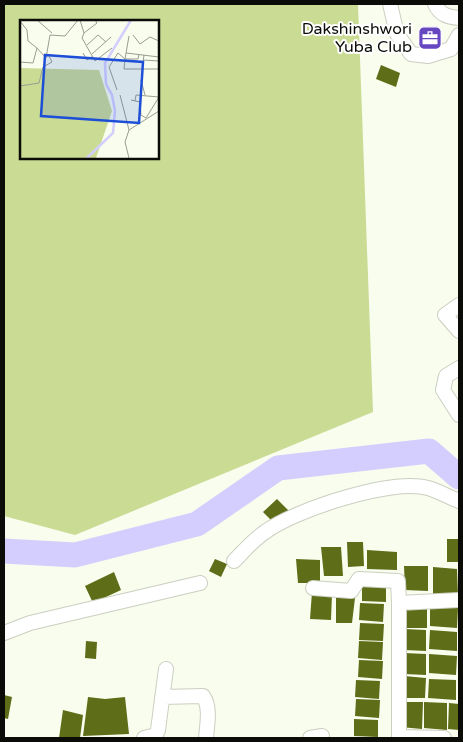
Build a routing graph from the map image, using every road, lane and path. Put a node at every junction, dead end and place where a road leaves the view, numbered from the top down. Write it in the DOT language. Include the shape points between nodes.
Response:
graph roads {
  1 [pos="390,4"];
  2 [pos="435,4"];
  3 [pos="459,18"];
  4 [pos="459,35"];
  5 [pos="459,305"];
  6 [pos="459,331"];
  7 [pos="459,368"];
  8 [pos="459,415"];
  9 [pos="459,501"];
  10 [pos="234,561"];
  11 [pos="200,584"];
  12 [pos="313,588"];
  13 [pos="459,600"];
  14 [pos="399,603"];
  15 [pos="4,633"];
  16 [pos="166,669"];
  17 [pos="162,697"];
  18 [pos="144,738"];
  19 [pos="206,738"];
  20 [pos="398,738"];
  21 [pos="444,738"];
  1 -- 4 [label="street" via="397,34 411,54 428,56 450,49"];
  2 -- 3 [label="street" via="448,17"];
  5 -- 6 [label="street" via="445,315"];
  7 -- 8 [label="street" via="446,376 443,390"];
  9 -- 10 [label="street" via="427,488 401,487 337,499 266,531"];
  11 -- 15 [label="street" via="30,623"];
  12 -- 14 [label="street" via="351,591 359,579 398,581"];
  13 -- 14 [label="street"];
  14 -- 20 [label="street"];
  16 -- 17 [label="street"];
  17 -- 18 [label="street" via="156,735"];
  17 -- 19 [label="street" via="203,696 208,709"];
  20 -- 21 [label="street"];
}
